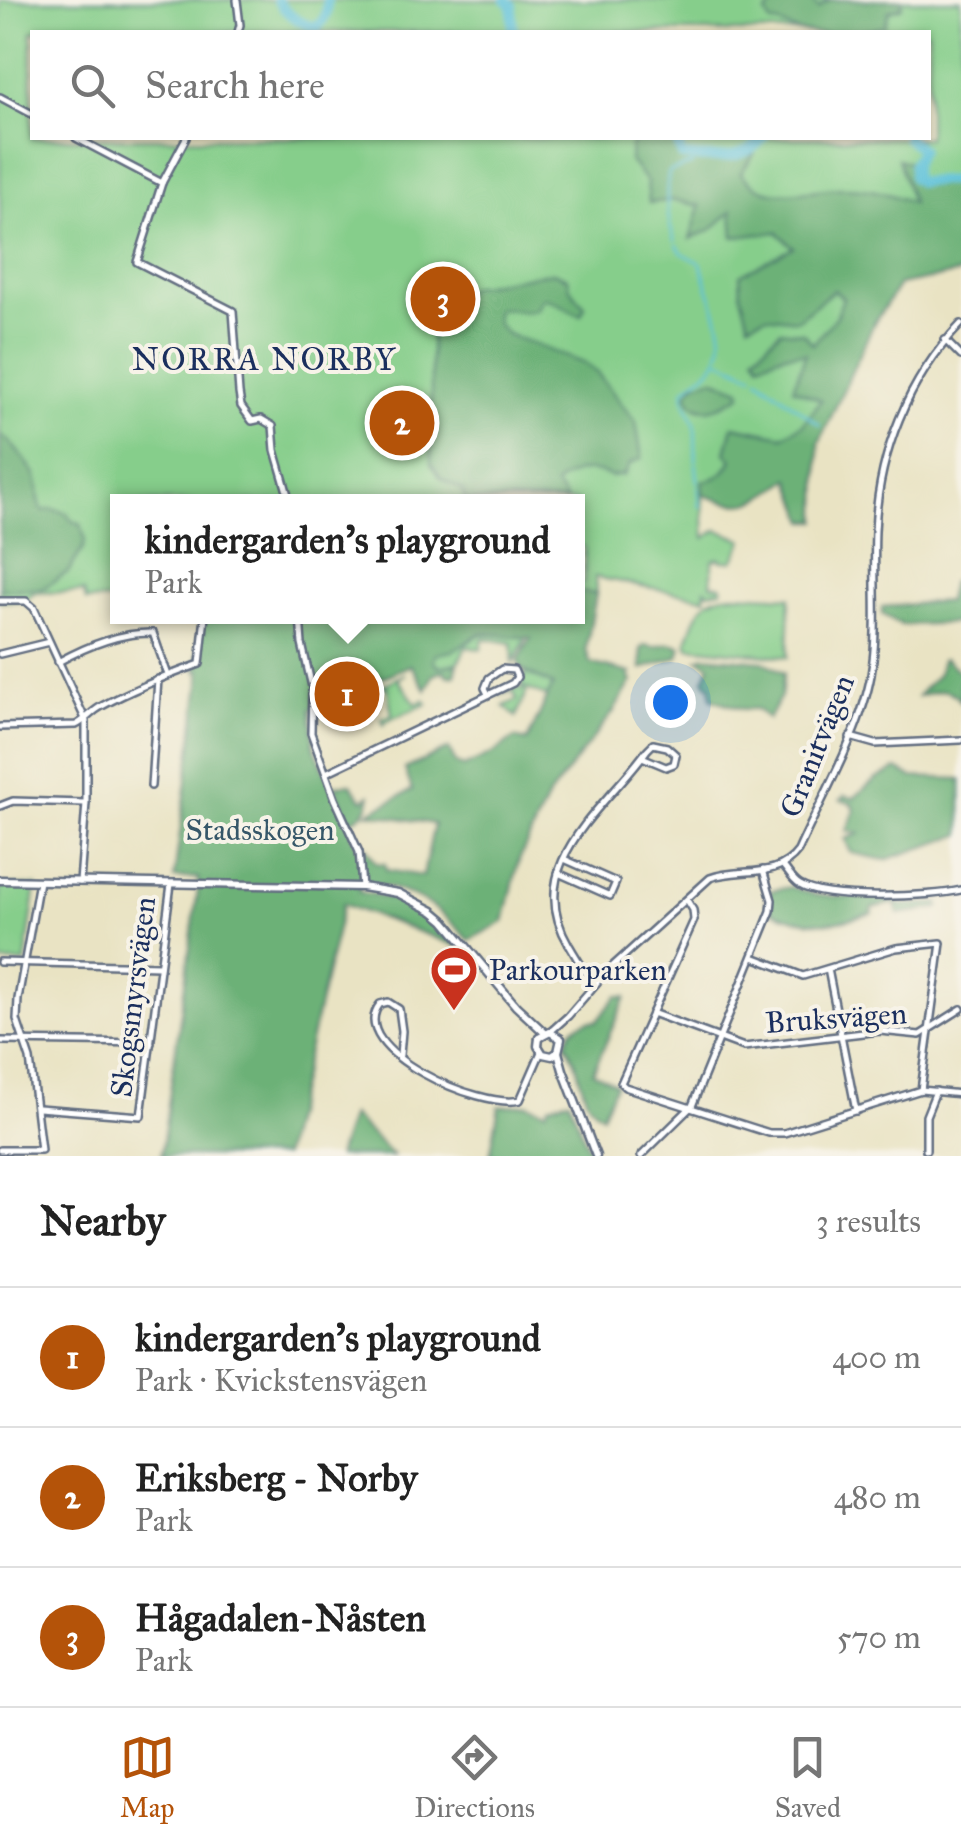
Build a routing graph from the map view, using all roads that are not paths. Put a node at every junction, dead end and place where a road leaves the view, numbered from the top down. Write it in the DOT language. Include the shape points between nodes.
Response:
graph roads {
  1 [pos="238,0"];
  2 [pos="238,30"];
  3 [pos="0,97"];
  4 [pos="30,113"];
  5 [pos="80,140"];
  6 [pos="185,140"];
  7 [pos="162,183"];
  8 [pos="961,324"];
  9 [pos="945,340"];
  10 [pos="961,356"];
  11 [pos="288,494"];
  12 [pos="0,601"];
  13 [pos="204,624"];
  14 [pos="301,624"];
  15 [pos="49,642"];
  16 [pos="0,654"];
  17 [pos="58,662"];
  18 [pos="168,675"];
  19 [pos="158,679"];
  20 [pos="488,694"];
  21 [pos="86,720"];
  22 [pos="0,727"];
  23 [pos="850,737"];
  24 [pos="961,740"];
  25 [pos="642,757"];
  26 [pos="326,773"];
  27 [pos="152,786"];
  28 [pos="86,803"];
  29 [pos="0,806"];
  30 [pos="564,859"];
  31 [pos="784,866"];
  32 [pos="764,870"];
  33 [pos="558,873"];
  34 [pos="0,880"];
  35 [pos="39,881"];
  36 [pos="80,882"];
  37 [pos="170,884"];
  38 [pos="362,887"];
  39 [pos="961,890"];
  40 [pos="687,900"];
  41 [pos="752,957"];
  42 [pos="0,962"];
  43 [pos="25,963"];
  44 [pos="160,966"];
  45 [pos="828,969"];
  46 [pos="596,983"];
  47 [pos="961,1009"];
  48 [pos="652,1013"];
  49 [pos="568,1016"];
  50 [pos="928,1032"];
  51 [pos="545,1034"];
  52 [pos="558,1036"];
  53 [pos="842,1038"];
  54 [pos="720,1039"];
  55 [pos="0,1041"];
  56 [pos="25,1041"];
  57 [pos="150,1043"];
  58 [pos="549,1054"];
  59 [pos="400,1055"];
  60 [pos="921,1090"];
  61 [pos="936,1091"];
  62 [pos="961,1094"];
  63 [pos="692,1106"];
  64 [pos="38,1108"];
  65 [pos="856,1110"];
  66 [pos="0,1150"];
  67 [pos="926,1150"];
  68 [pos="596,1156"];
  69 [pos="642,1156"];
  1 -- 2 [label="street"];
  3 -- 4 [label="street"];
  5 -- 7 [label="street"];
  6 -- 7 [label="street"];
  7 -- 11 [label="street" via="137,262 233,311 242,406 252,421 273,426"];
  8 -- 9 [label="street, Granitvägen"];
  9 -- 10 [label="street"];
  9 -- 23 [label="street, Granitvägen" via="902,410 885,460 875,526 871,672"];
  12 -- 15 [label="street" via="26,601"];
  13 -- 18 [label="street" via="200,664"];
  14 -- 26 [label="street" via="312,687 311,733"];
  15 -- 16 [label="street"];
  15 -- 17 [label="street"];
  17 -- 18 [label="street" via="113,638 153,632"];
  17 -- 21 [label="street"];
  18 -- 19 [label="street"];
  19 -- 21 [label="street"];
  19 -- 27 [label="street"];
  20 -- 20 [label="street" via="514,683 514,670 490,676"];
  20 -- 26 [label="street"];
  21 -- 22 [label="street"];
  21 -- 28 [label="street"];
  23 -- 24 [label="street" via="874,744"];
  23 -- 31 [label="street, Granitvägen" via="798,852"];
  25 -- 25 [label="street" via="666,767 676,756 653,744"];
  25 -- 30 [label="street" via="586,821"];
  26 -- 38 [label="street" via="359,852"];
  28 -- 29 [label="street"];
  28 -- 36 [label="street"];
  30 -- 33 [label="street"];
  30 -- 33 [label="street" via="616,882 610,896"];
  31 -- 32 [label="street"];
  31 -- 39 [label="street" via="797,884 822,892 895,896"];
  32 -- 40 [label="street" via="710,878"];
  32 -- 41 [label="street" via="772,900"];
  33 -- 46 [label="street" via="557,920"];
  34 -- 35 [label="street"];
  35 -- 36 [label="street"];
  35 -- 43 [label="street"];
  36 -- 37 [label="street"];
  37 -- 38 [label="street"];
  37 -- 44 [label="street, Skogsmyrsvägen"];
  38 -- 51 [label="street" via="398,893 433,910"];
  40 -- 46 [label="street"];
  40 -- 48 [label="street" via="694,920"];
  41 -- 45 [label="street" via="803,976"];
  41 -- 54 [label="street"];
  42 -- 43 [label="street"];
  43 -- 44 [label="street"];
  43 -- 56 [label="street" via="17,1020"];
  44 -- 57 [label="street, Skogsmyrsvägen"];
  45 -- 50 [label="street" via="896,948 941,943"];
  45 -- 53 [label="street"];
  46 -- 49 [label="street"];
  47 -- 50 [label="street, Bruksvägen"];
  48 -- 54 [label="street, Bruksvägen"];
  48 -- 63 [label="street" via="621,1083"];
  49 -- 51 [label="street"];
  49 -- 52 [label="street"];
  50 -- 53 [label="street, Bruksvägen"];
  50 -- 60 [label="street"];
  51 -- 52 [label="street"];
  51 -- 58 [label="street" via="538,1046"];
  52 -- 58 [label="street" via="562,1043"];
  53 -- 54 [label="street, Bruksvägen" via="744,1048"];
  53 -- 65 [label="street"];
  54 -- 63 [label="street"];
  55 -- 56 [label="street"];
  56 -- 57 [label="street"];
  56 -- 64 [label="street"];
  57 -- 64 [label="street, Skogsmyrsvägen" via="141,1116"];
  58 -- 59 [label="street" via="520,1100 505,1102 432,1080"];
  58 -- 68 [label="street" via="563,1070"];
  59 -- 59 [label="street" via="399,1010 380,1004 374,1027"];
  60 -- 61 [label="street"];
  60 -- 65 [label="street"];
  61 -- 62 [label="street"];
  61 -- 67 [label="street" via="926,1116"];
  63 -- 65 [label="street" via="770,1133"];
  63 -- 69 [label="street"];
  64 -- 66 [label="street" via="41,1150"];
}
